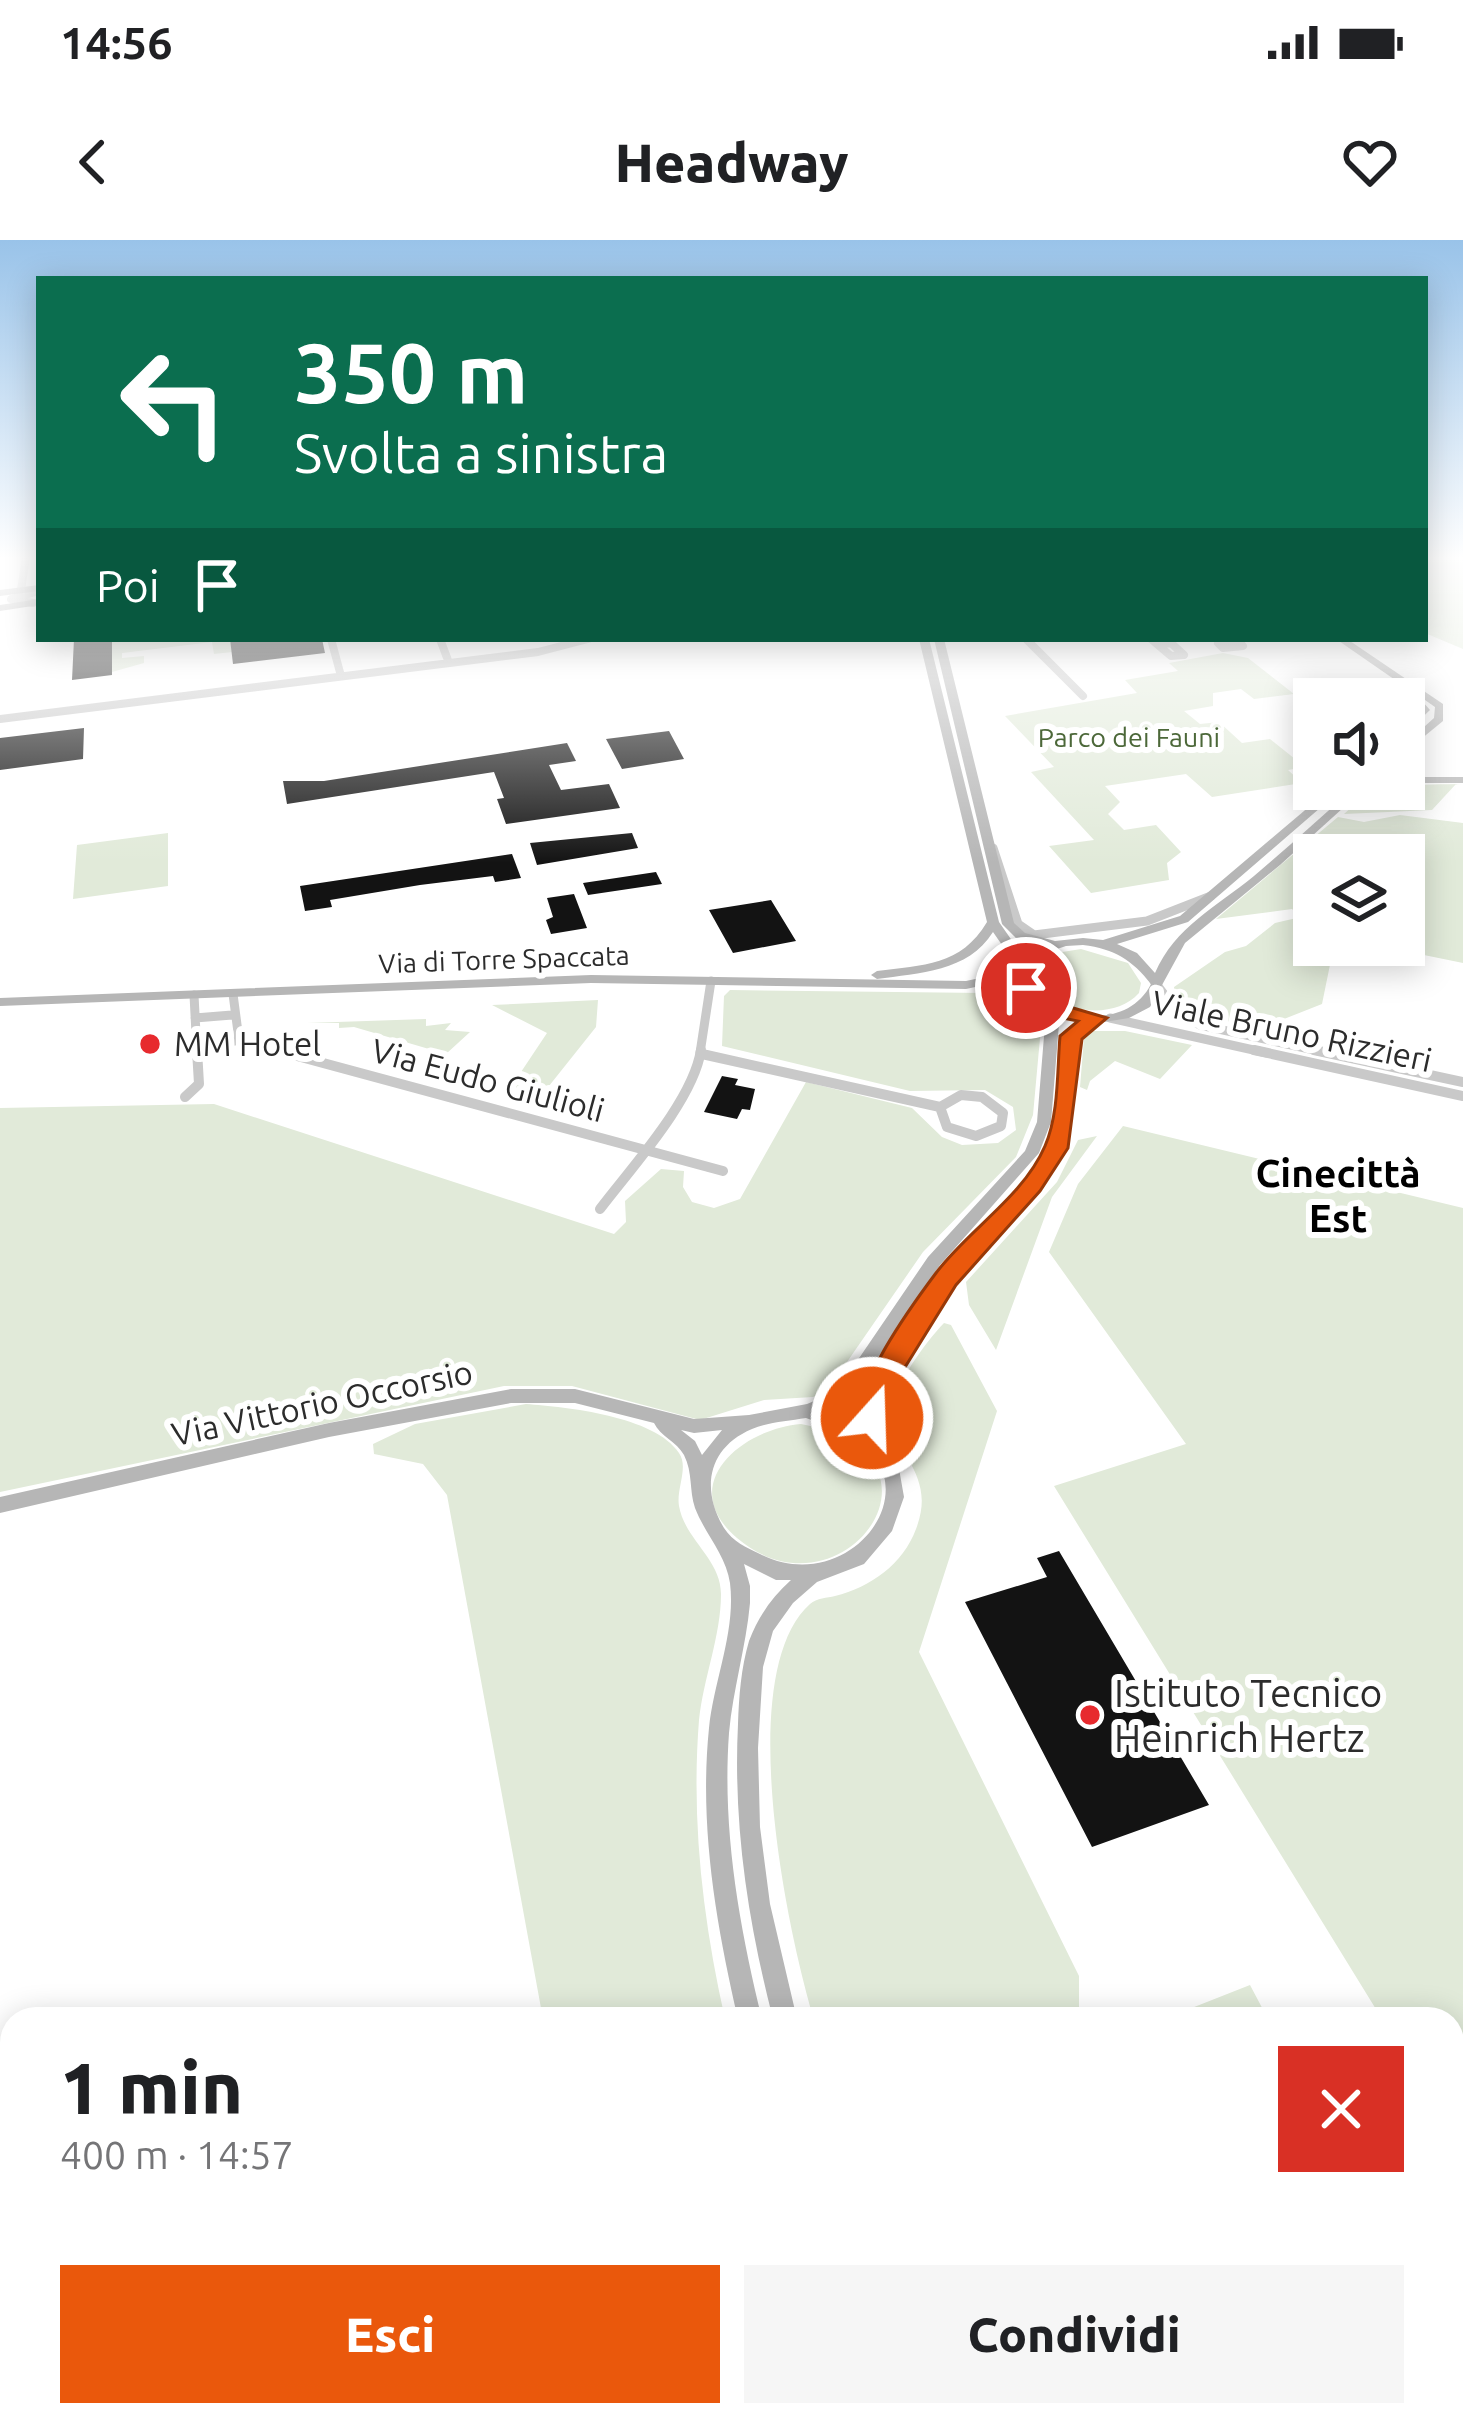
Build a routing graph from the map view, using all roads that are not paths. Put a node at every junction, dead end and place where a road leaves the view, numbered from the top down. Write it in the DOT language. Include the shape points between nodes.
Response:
graph roads {
  1 [pos="336,659"];
  2 [pos="448,659"];
  3 [pos="480,659"];
  4 [pos="929,659"];
  5 [pos="944,659"];
  6 [pos="1046,659"];
  7 [pos="1355,659"];
  8 [pos="1371,659"];
  9 [pos="449,663"];
  10 [pos="341,676"];
  11 [pos="1384,678"];
  12 [pos="1399,678"];
  13 [pos="1425,695"];
  14 [pos="1083,696"];
  15 [pos="0,719"];
  16 [pos="1425,733"];
  17 [pos="1463,780"];
  18 [pos="1425,781"];
  19 [pos="1312,810"];
  20 [pos="1335,810"];
  21 [pos="993,848"];
  22 [pos="1212,896"];
  23 [pos="1199,907"];
  24 [pos="1216,913"];
  25 [pos="993,922"];
  26 [pos="1123,932"];
  27 [pos="1057,943"];
  28 [pos="1103,944"];
  29 [pos="1021,969"];
  30 [pos="711,980"];
  31 [pos="1154,981"];
  32 [pos="823,982"];
  33 [pos="966,985"];
  34 [pos="233,994"];
  35 [pos="194,995"];
  36 [pos="1042,1003"];
  37 [pos="0,1008"];
  38 [pos="232,1015"];
  39 [pos="195,1018"];
  40 [pos="1103,1018"];
  41 [pos="239,1040"];
  42 [pos="197,1048"];
  43 [pos="702,1054"];
  44 [pos="1463,1082"];
  45 [pos="1463,1096"];
  46 [pos="185,1097"];
  47 [pos="940,1107"];
  48 [pos="645,1150"];
  49 [pos="723,1171"];
  50 [pos="600,1209"];
  51 [pos="805,1412"];
  52 [pos="756,1418"];
  53 [pos="656,1420"];
  54 [pos="876,1446"];
  55 [pos="701,1477"];
  56 [pos="0,1505"];
  57 [pos="723,1542"];
  58 [pos="814,1573"];
  59 [pos="748,2007"];
  60 [pos="782,2007"];
  1 -- 10 [label="street"];
  2 -- 9 [label="street"];
  3 -- 9 [label="street"];
  4 -- 25 [label="street"];
  5 -- 21 [label="street"];
  6 -- 14 [label="street"];
  7 -- 11 [label="street"];
  8 -- 12 [label="street"];
  9 -- 10 [label="street"];
  10 -- 15 [label="street"];
  13 -- 16 [label="street" via="1442,715"];
  17 -- 18 [label="street"];
  19 -- 22 [label="street"];
  20 -- 24 [label="street"];
  21 -- 26 [label="street" via="1024,932"];
  21 -- 27 [label="street" via="1009,926"];
  22 -- 23 [label="street"];
  22 -- 26 [label="street"];
  23 -- 24 [label="street"];
  23 -- 26 [label="street" via="1176,924"];
  24 -- 31 [label="street" via="1179,941"];
  25 -- 29 [label="street"];
  25 -- 32 [label="street" via="962,960"];
  26 -- 28 [label="street"];
  27 -- 28 [label="street"];
  27 -- 29 [label="street, Via di Torre Spaccata" via="1034,952"];
  28 -- 31 [label="street" via="1138,960"];
  29 -- 33 [label="street, Via di Torre Spaccata"];
  29 -- 36 [label="street"];
  30 -- 32 [label="street, Via di Torre Spaccata"];
  30 -- 34 [label="street, Via di Torre Spaccata"];
  30 -- 43 [label="street"];
  31 -- 40 [label="street" via="1144,1006"];
  31 -- 44 [label="street, Viale Bruno Rizzieri" via="1194,1023"];
  32 -- 33 [label="street, Via di Torre Spaccata"];
  33 -- 36 [label="street, Via di Torre Spaccata"];
  34 -- 35 [label="street, Via di Torre Spaccata"];
  34 -- 38 [label="street"];
  35 -- 37 [label="street, Via di Torre Spaccata"];
  35 -- 39 [label="street"];
  36 -- 40 [label="street, Via di Torre Spaccata"];
  36 -- 51 [label="street" via="1052,1024 1041,1135 1032,1153 934,1261 846,1393"];
  38 -- 39 [label="street"];
  38 -- 41 [label="street"];
  39 -- 42 [label="street"];
  40 -- 45 [label="street, Viale Bruno Rizzieri"];
  40 -- 54 [label="street" via="1071,1036 1064,1114 1050,1161 947,1278 875,1392"];
  41 -- 42 [label="street"];
  41 -- 48 [label="street, Via Eudo Giulioli"];
  42 -- 46 [label="street" via="199,1087"];
  43 -- 47 [label="street"];
  43 -- 48 [label="street"];
  47 -- 47 [label="street" via="941,1121 965,1135 986,1135 1004,1120 982,1097 961,1095"];
  48 -- 49 [label="street, Via Eudo Giulioli"];
  48 -- 50 [label="street"];
  51 -- 52 [label="street"];
  51 -- 54 [label="street" via="841,1421"];
  52 -- 53 [label="street, Via Vittorio Occorsio" via="694,1426"];
  52 -- 55 [label="street" via="724,1438"];
  53 -- 55 [label="street" via="686,1442"];
  53 -- 56 [label="street, Via Vittorio Occorsio" via="575,1396 511,1396"];
  54 -- 58 [label="street" via="895,1482 890,1524 860,1556"];
  55 -- 57 [label="street" via="704,1511"];
  57 -- 58 [label="street" via="767,1569"];
  57 -- 59 [label="street" via="740,1591 716,1802 726,1906"];
  58 -- 60 [label="street" via="789,1592 762,1633 747,1738 756,1896"];
}
